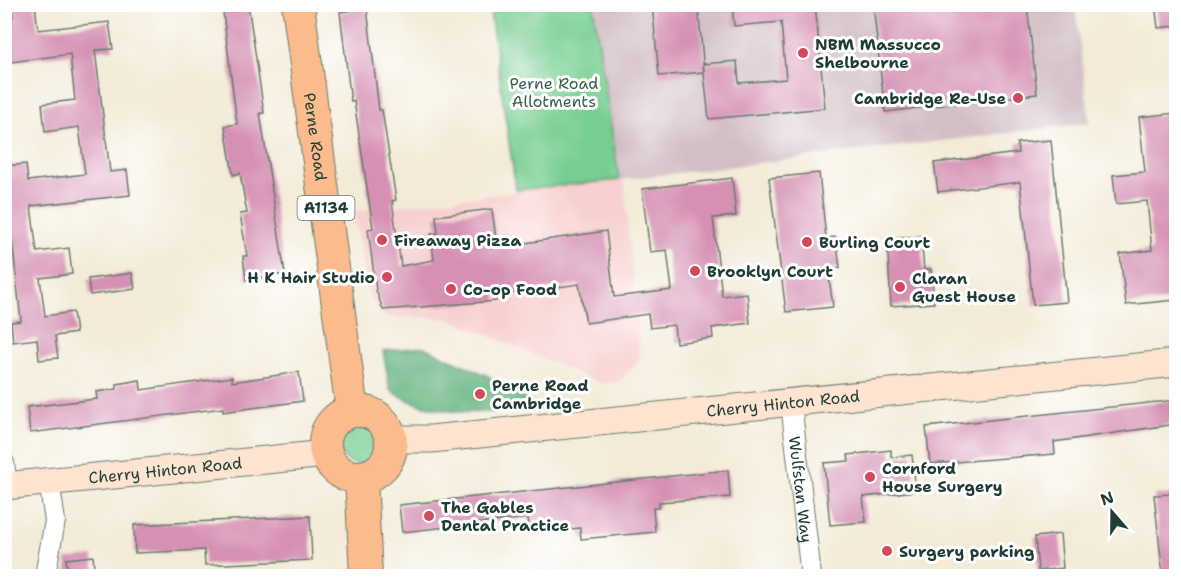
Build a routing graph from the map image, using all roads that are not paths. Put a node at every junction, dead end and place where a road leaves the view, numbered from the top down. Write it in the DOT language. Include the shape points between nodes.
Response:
graph roads {
  1 [pos="298,4"];
  2 [pos="1176,363"];
  3 [pos="791,402"];
  4 [pos="352,411"];
  5 [pos="391,439"];
  6 [pos="326,454"];
  7 [pos="361,477"];
  8 [pos="5,479"];
  9 [pos="49,481"];
  10 [pos="45,576"];
  11 [pos="366,576"];
  12 [pos="811,576"];
  1 -- 4 [label="main road, Perne Road / A1134"];
  2 -- 3 [label="street, Cherry Hinton Road"];
  3 -- 5 [label="street, Cherry Hinton Road" via="431,439"];
  3 -- 12 [label="street, Wulfstan Way"];
  4 -- 5 [label="main road" via="374,414 388,429"];
  4 -- 6 [label="main road" via="333,421 327,430"];
  5 -- 7 [label="main road" via="387,460 371,475"];
  6 -- 7 [label="main road" via="339,472"];
  6 -- 9 [label="street, Cherry Hinton Road"];
  7 -- 11 [label="main road"];
  8 -- 9 [label="street, Cherry Hinton Road"];
  9 -- 10 [label="street" via="55,521"];
}
